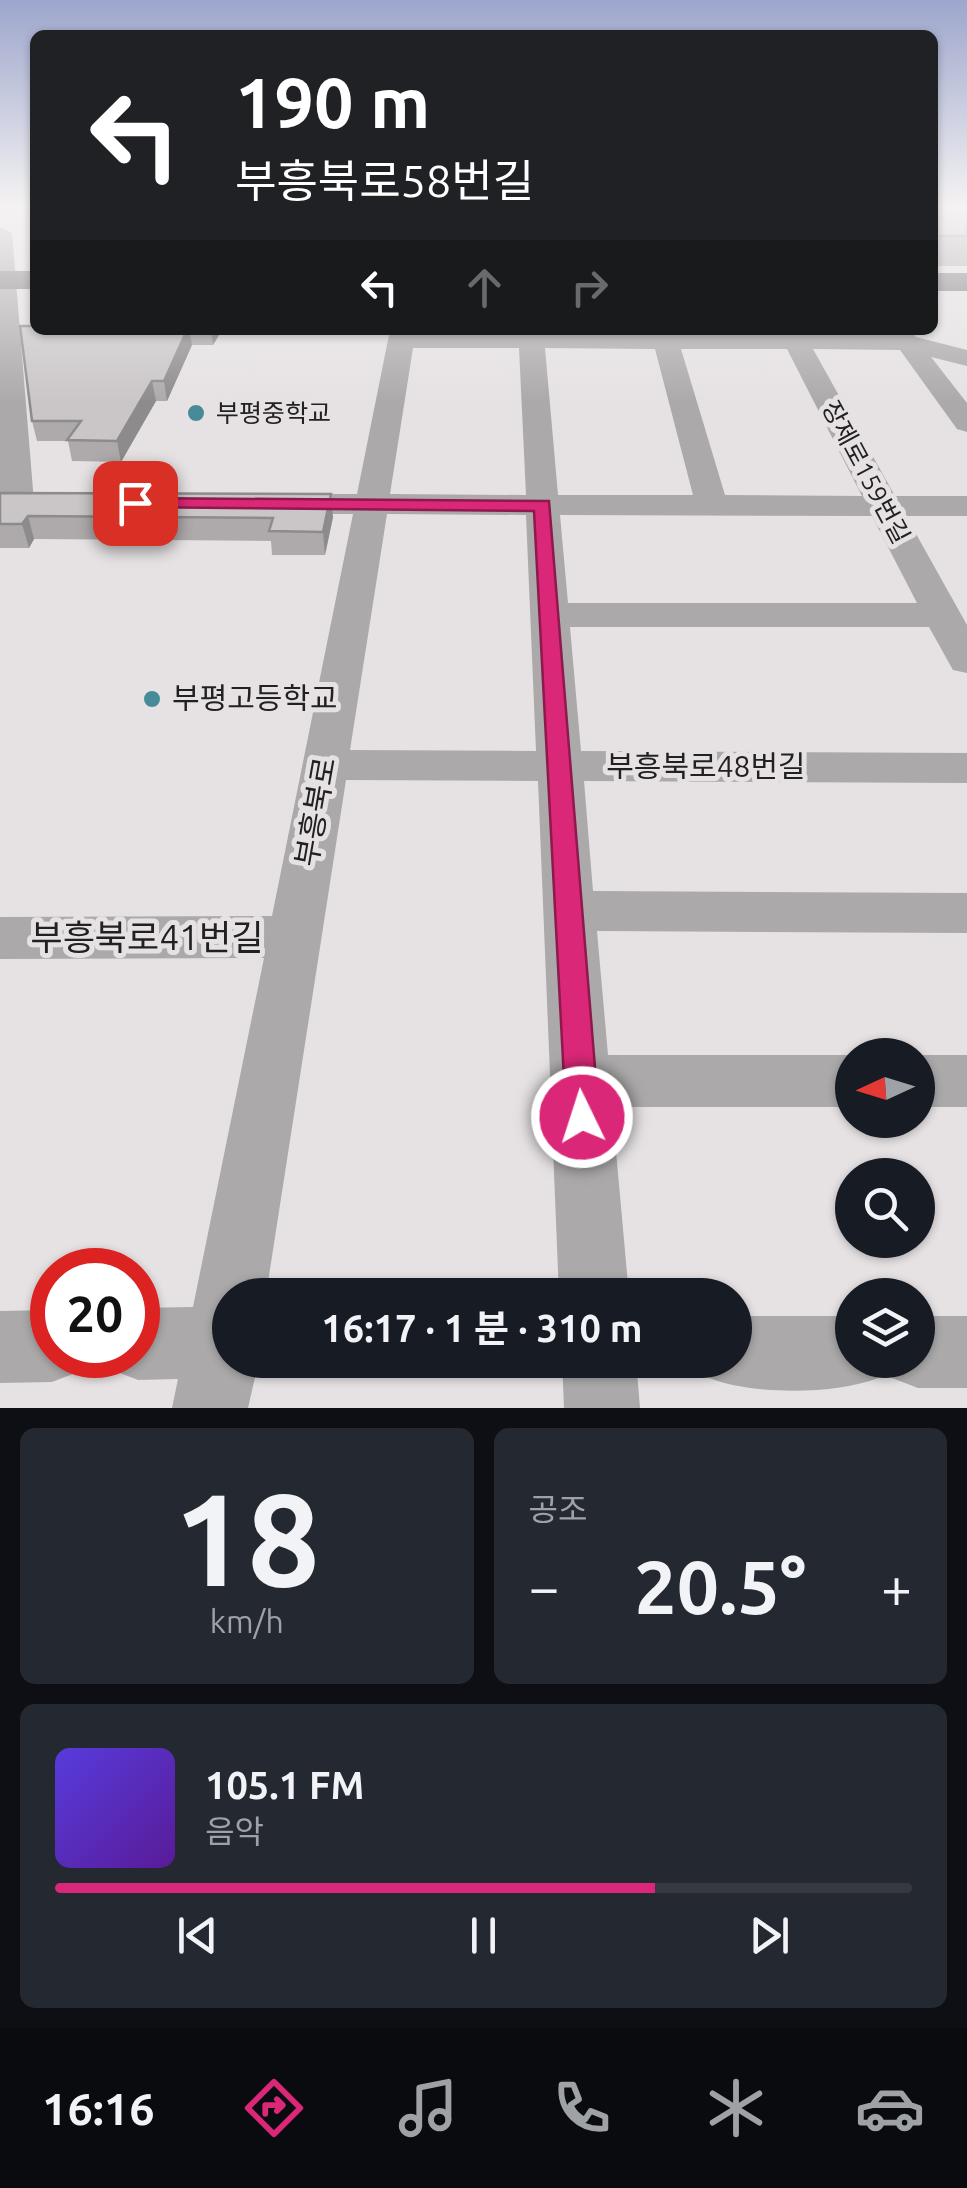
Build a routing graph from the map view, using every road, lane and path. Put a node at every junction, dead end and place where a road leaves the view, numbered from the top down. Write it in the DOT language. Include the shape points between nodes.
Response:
graph roads {
  1 [pos="14,280"];
  2 [pos="938,282"];
  3 [pos="967,282"];
  4 [pos="402,335"];
  5 [pos="793,336"];
  6 [pos="902,336"];
  7 [pos="532,340"];
  8 [pos="666,341"];
  9 [pos="967,358"];
  10 [pos="5,363"];
  11 [pos="967,423"];
  12 [pos="8,502"];
  13 [pos="56,502"];
  14 [pos="234,504"];
  15 [pos="372,504"];
  16 [pos="543,505"];
  17 [pos="712,506"];
  18 [pos="884,506"];
  19 [pos="967,506"];
  20 [pos="550,615"];
  21 [pos="942,615"];
  22 [pos="967,661"];
  23 [pos="325,766"];
  24 [pos="560,766"];
  25 [pos="967,768"];
  26 [pos="569,911"];
  27 [pos="967,913"];
  28 [pos="294,937"];
  29 [pos="0,938"];
  30 [pos="580,1081"];
  31 [pos="835,1081"];
  32 [pos="935,1081"];
  33 [pos="967,1081"];
  34 [pos="235,1278"];
  35 [pos="593,1278"];
  36 [pos="212,1338"];
  37 [pos="160,1342"];
  38 [pos="30,1346"];
  39 [pos="0,1347"];
  40 [pos="752,1352"];
  41 [pos="835,1352"];
  42 [pos="935,1352"];
  43 [pos="967,1352"];
  44 [pos="600,1378"];
  45 [pos="602,1408"];
  1 -- 10 [label="street"];
  2 -- 3 [label="main road"];
  4 -- 7 [label="street"];
  4 -- 15 [label="street, 부흥북로"];
  5 -- 6 [label="street"];
  5 -- 8 [label="street"];
  5 -- 18 [label="street, 장제로159번길"];
  6 -- 9 [label="street"];
  6 -- 11 [label="street"];
  7 -- 8 [label="street"];
  7 -- 16 [label="street"];
  8 -- 17 [label="street"];
  10 -- 12 [label="street"];
  12 -- 13 [label="street"];
  14 -- 15 [label="street"];
  15 -- 16 [label="street"];
  15 -- 23 [label="street, 부흥북로"];
  16 -- 17 [label="street"];
  16 -- 20 [label="street"];
  17 -- 18 [label="street"];
  18 -- 19 [label="street"];
  18 -- 21 [label="street, 장제로159번길"];
  20 -- 21 [label="street"];
  20 -- 24 [label="street"];
  21 -- 22 [label="street, 장제로159번길"];
  23 -- 24 [label="street, 부흥북로48번길"];
  23 -- 28 [label="street, 부흥북로"];
  24 -- 25 [label="street, 부흥북로48번길"];
  24 -- 26 [label="street"];
  26 -- 27 [label="street"];
  26 -- 30 [label="street"];
  28 -- 29 [label="street, 부흥북로41번길"];
  28 -- 34 [label="street, 부흥북로"];
  30 -- 31 [label="street"];
  30 -- 35 [label="street"];
  32 -- 33 [label="street"];
  36 -- 37 [label="street"];
  38 -- 39 [label="street"];
  40 -- 41 [label="street"];
  42 -- 43 [label="street"];
  44 -- 45 [label="street"];
}
